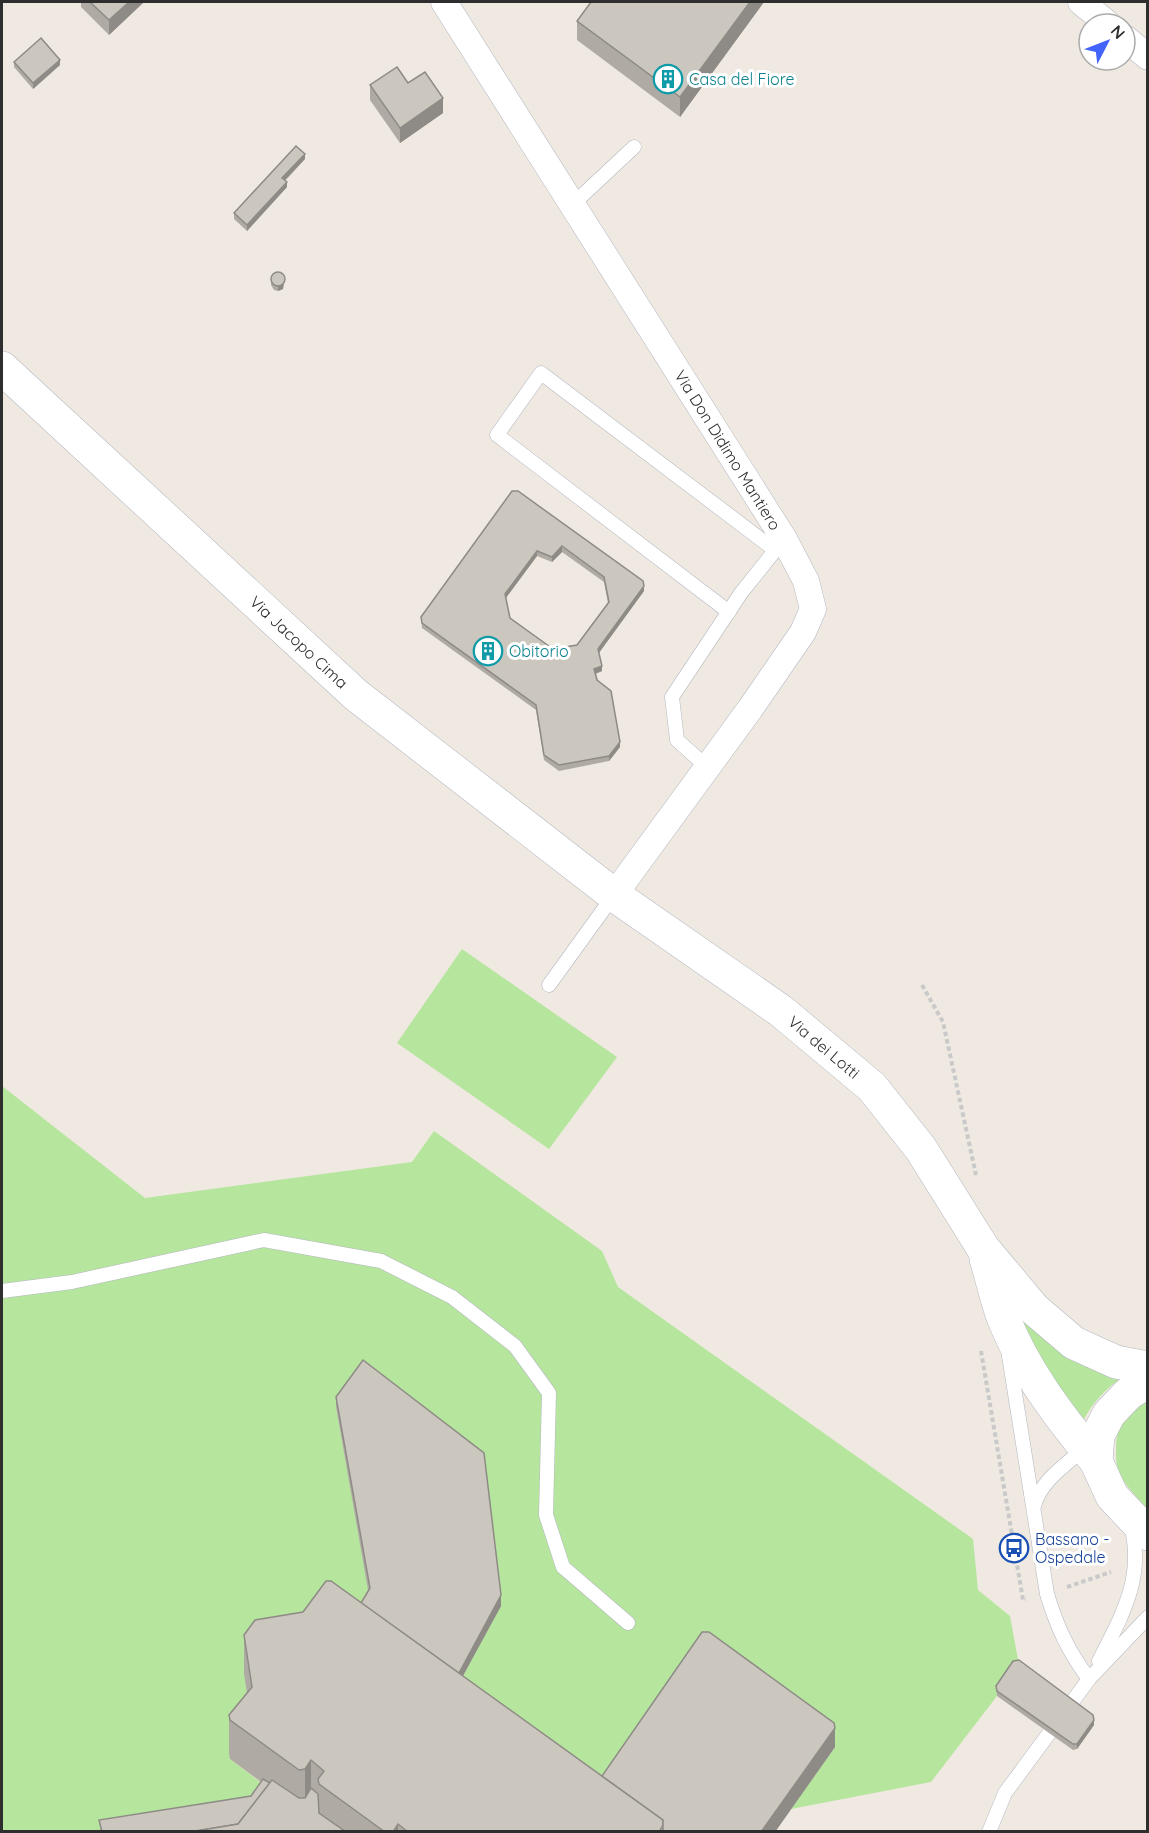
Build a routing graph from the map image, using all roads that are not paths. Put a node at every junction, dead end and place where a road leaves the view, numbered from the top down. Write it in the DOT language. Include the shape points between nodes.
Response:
graph roads {
  1 [pos="444,2"];
  2 [pos="1081,2"];
  3 [pos="1093,12"];
  4 [pos="634,147"];
  5 [pos="572,205"];
  6 [pos="2,368"];
  7 [pos="780,544"];
  8 [pos="729,612"];
  9 [pos="707,767"];
  10 [pos="614,895"];
  11 [pos="549,985"];
  12 [pos="983,1248"];
  13 [pos="2,1291"];
  14 [pos="1003,1316"];
  15 [pos="1148,1368"];
  16 [pos="1148,1381"];
  17 [pos="1093,1448"];
  18 [pos="1033,1507"];
  19 [pos="1138,1523"];
  20 [pos="1148,1617"];
  21 [pos="628,1623"];
  22 [pos="1089,1679"];
  23 [pos="989,1832"];
  1 -- 5 [label="street, Via Don Didimo Mantiero"];
  2 -- 3 [label="street"];
  4 -- 5 [label="lane"];
  5 -- 7 [label="street, Via Don Didimo Mantiero"];
  6 -- 10 [label="street, Via Jacopo Cima" via="356,695"];
  7 -- 8 [label="lane"];
  7 -- 8 [label="lane" via="541,373 497,435"];
  7 -- 9 [label="street, Via Don Didimo Mantiero" via="807,581 813,609 803,632"];
  8 -- 9 [label="lane" via="672,697 677,740"];
  9 -- 10 [label="street, Via Don Didimo Mantiero"];
  10 -- 11 [label="lane"];
  10 -- 12 [label="street, Via dei Lotti" via="781,1011 872,1087 921,1149"];
  12 -- 14 [label="street, Via dei Lotti"];
  12 -- 15 [label="street, Via dei Lotti" via="1034,1309 1074,1343 1116,1362"];
  13 -- 21 [label="lane" via="72,1282 264,1240 381,1261 452,1297 515,1346 549,1393 546,1515 563,1567"];
  14 -- 17 [label="street, Via dei Lotti" via="1046,1399"];
  14 -- 18 [label="lane"];
  16 -- 17 [label="street" via="1109,1414"];
  17 -- 18 [label="lane" via="1044,1485"];
  17 -- 19 [label="street, Via dei Lotti" via="1112,1496"];
  18 -- 22 [label="lane" via="1047,1594 1072,1656"];
  19 -- 22 [label="lane" via="1136,1568 1130,1594"];
  20 -- 22 [label="lane"];
  22 -- 23 [label="lane" via="1005,1793"];
}
